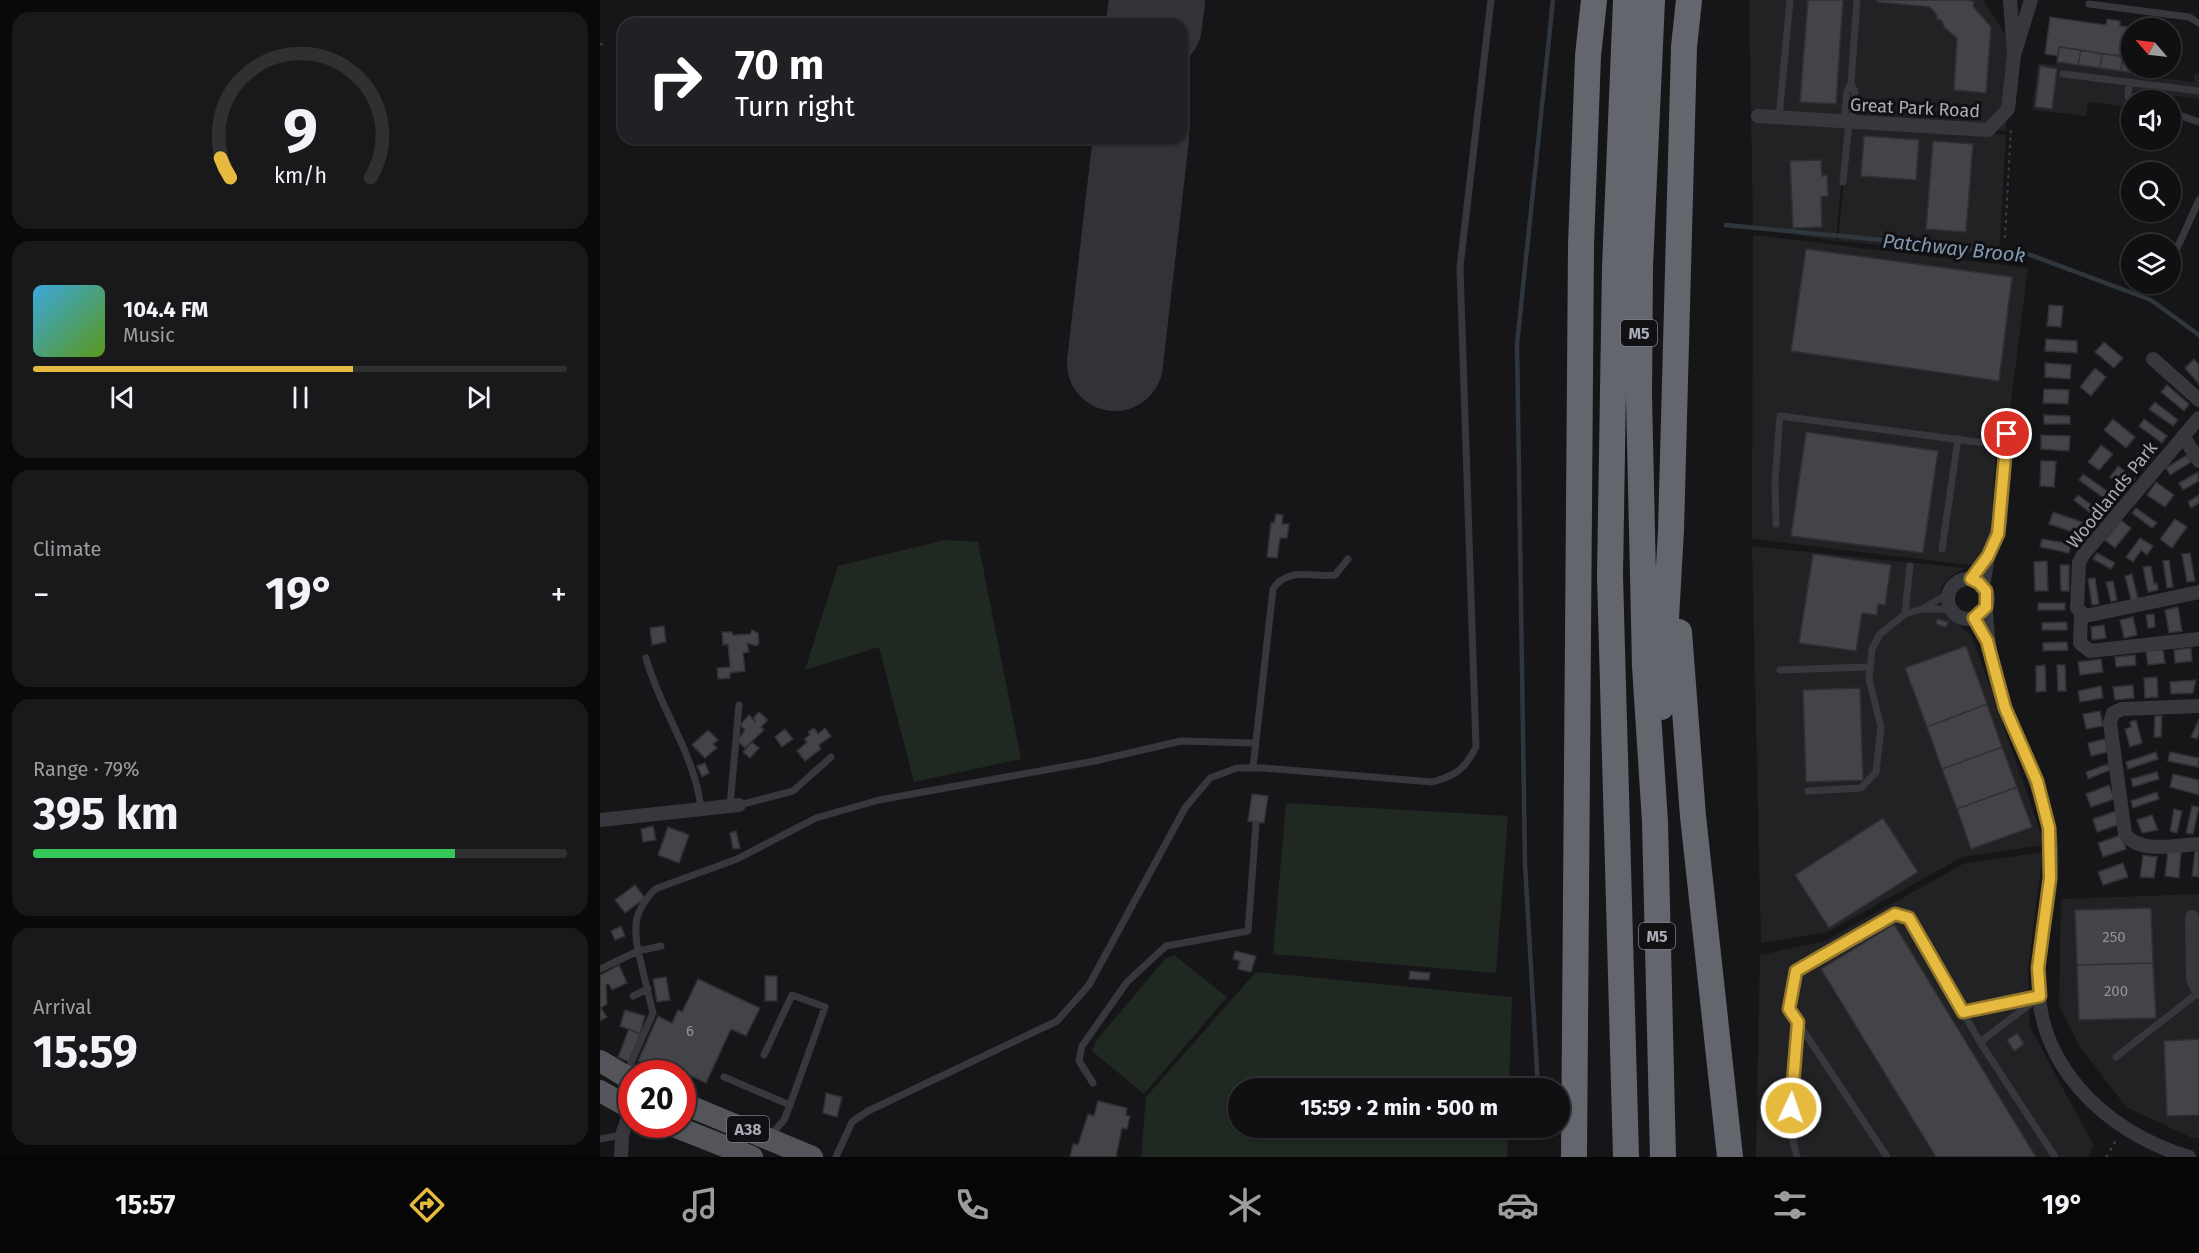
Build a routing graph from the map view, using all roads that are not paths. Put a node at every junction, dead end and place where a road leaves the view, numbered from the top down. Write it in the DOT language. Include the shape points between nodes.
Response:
graph roads {
  1 [pos="1491,0"];
  2 [pos="1594,0"];
  3 [pos="1626,0"];
  4 [pos="1652,0"];
  5 [pos="1689,0"];
  6 [pos="1790,0"];
  7 [pos="1857,0"];
  8 [pos="2010,0"];
  9 [pos="2031,0"];
  10 [pos="2089,3"];
  11 [pos="2199,23"];
  12 [pos="2014,55"];
  13 [pos="2063,75"];
  14 [pos="2130,83"];
  15 [pos="2129,90"];
  16 [pos="2199,91"];
  17 [pos="1758,116"];
  18 [pos="2181,116"];
  19 [pos="1779,118"];
  20 [pos="1848,122"];
  21 [pos="2199,122"];
  22 [pos="1843,182"];
  23 [pos="2199,200"];
  24 [pos="2181,240"];
  25 [pos="2153,359"];
  26 [pos="2199,400"];
  27 [pos="2199,418"];
  28 [pos="2183,436"];
  29 [pos="1958,439"];
  30 [pos="2007,440"];
  31 [pos="1577,454"];
  32 [pos="2199,461"];
  33 [pos="1776,524"];
  34 [pos="1671,530"];
  35 [pos="1942,549"];
  36 [pos="1348,559"];
  37 [pos="1910,566"];
  38 [pos="1977,583"];
  39 [pos="2199,592"];
  40 [pos="1948,594"];
  41 [pos="1986,607"];
  42 [pos="1922,609"];
  43 [pos="1951,609"];
  44 [pos="1905,614"];
  45 [pos="2081,614"];
  46 [pos="1974,618"];
  47 [pos="2199,639"];
  48 [pos="1987,641"];
  49 [pos="646,658"];
  50 [pos="1868,667"];
  51 [pos="1779,670"];
  52 [pos="739,705"];
  53 [pos="2199,706"];
  54 [pos="1254,743"];
  55 [pos="831,758"];
  56 [pos="1253,768"];
  57 [pos="1808,792"];
  58 [pos="735,806"];
  59 [pos="701,810"];
  60 [pos="600,820"];
  61 [pos="1655,822"];
  62 [pos="1256,824"];
  63 [pos="1615,825"];
  64 [pos="2199,844"];
  65 [pos="2192,917"];
  66 [pos="661,946"];
  67 [pos="638,951"];
  68 [pos="600,969"];
  69 [pos="648,988"];
  70 [pos="2199,992"];
  71 [pos="633,996"];
  72 [pos="2040,996"];
  73 [pos="1963,1012"];
  74 [pos="1798,1022"];
  75 [pos="1980,1042"];
  76 [pos="764,1055"];
  77 [pos="2116,1057"];
  78 [pos="635,1060"];
  79 [pos="600,1061"];
  80 [pos="618,1073"];
  81 [pos="724,1077"];
  82 [pos="1093,1083"];
  83 [pos="600,1091"];
  84 [pos="618,1101"];
  85 [pos="790,1105"];
  86 [pos="696,1108"];
  87 [pos="784,1120"];
  88 [pos="696,1135"];
  89 [pos="618,1136"];
  90 [pos="622,1138"];
  91 [pos="600,1139"];
  92 [pos="776,1141"];
  93 [pos="621,1157"];
  94 [pos="752,1157"];
  95 [pos="812,1157"];
  96 [pos="836,1157"];
  97 [pos="1574,1157"];
  98 [pos="1626,1157"];
  99 [pos="1663,1157"];
  100 [pos="1730,1157"];
  101 [pos="1797,1157"];
  102 [pos="1887,1157"];
  103 [pos="2055,1157"];
  104 [pos="2189,1157"];
  1 -- 56 [label="lane" via="1460,267 1476,747 1467,765 1452,776 1432,782"];
  2 -- 31 [label="highway, M5" via="1588,56"];
  3 -- 63 [label="highway, M5" via="1615,268 1610,564"];
  4 -- 61 [label="highway, M5" via="1640,266 1639,396 1645,666"];
  5 -- 34 [label="highway, M5" via="1684,47"];
  6 -- 19 [label="lane"];
  7 -- 20 [label="lane" via="1851,83 1855,92"];
  8 -- 12 [label="street, Great Park Road"];
  9 -- 12 [label="street, Great Park Road"];
  10 -- 11 [label="lane" via="2189,17"];
  12 -- 20 [label="street, Great Park Road" via="2008,109 1988,130"];
  13 -- 14 [label="lane"];
  14 -- 15 [label="lane"];
  14 -- 16 [label="lane"];
  17 -- 19 [label="street, Great Park Road"];
  18 -- 21 [label="lane"];
  19 -- 20 [label="street, Great Park Road"];
  20 -- 22 [label="lane"];
  23 -- 24 [label="lane"];
  25 -- 26 [label="street"];
  27 -- 28 [label="street, Woodlands Park"];
  28 -- 32 [label="street, Woodlands Park"];
  28 -- 45 [label="street, Woodlands Park" via="2083,555 2079,563 2077,608"];
  29 -- 30 [label="lane"];
  29 -- 33 [label="lane" via="1780,416"];
  29 -- 35 [label="lane"];
  30 -- 38 [label="street" via="1998,534"];
  31 -- 63 [label="highway, M5"];
  31 -- 97 [label="highway, M5"];
  34 -- 61 [label="highway, M5"];
  34 -- 100 [label="highway, M5" via="1693,816"];
  36 -- 54 [label="lane" via="1335,575 1293,575 1277,583"];
  37 -- 44 [label="lane"];
  38 -- 40 [label="street" via="1954,584"];
  38 -- 41 [label="street" via="1988,596"];
  39 -- 45 [label="street"];
  40 -- 42 [label="lane"];
  40 -- 43 [label="street"];
  41 -- 46 [label="street"];
  41 -- 48 [label="street"];
  42 -- 43 [label="lane"];
  42 -- 44 [label="lane"];
  43 -- 46 [label="street" via="1961,618"];
  44 -- 50 [label="lane" via="1880,634"];
  45 -- 47 [label="street, Woodlands Park" via="2079,643 2090,651"];
  46 -- 48 [label="street"];
  48 -- 72 [label="street" via="2005,708 2037,781 2049,828 2050,878 2038,968"];
  49 -- 59 [label="lane" via="652,681 695,774"];
  50 -- 51 [label="lane"];
  50 -- 57 [label="lane" via="1881,727 1876,772 1861,788"];
  52 -- 58 [label="lane"];
  53 -- 64 [label="street" via="2122,709 2113,713 2110,723 2125,834 2131,843"];
  54 -- 56 [label="lane"];
  54 -- 67 [label="lane" via="1181,741 1095,761 879,800 816,818 737,859 655,889 634,925"];
  55 -- 58 [label="lane" via="793,791"];
  56 -- 96 [label="lane" via="1237,768 1210,778 1185,808 1089,985 1057,1021 868,1111 852,1122"];
  58 -- 59 [label="street"];
  59 -- 60 [label="street"];
  61 -- 99 [label="highway, M5"];
  62 -- 82 [label="lane" via="1248,931 1166,945 1127,982 1082,1046 1080,1061"];
  63 -- 98 [label="highway, M5"];
  65 -- 70 [label="street" via="2193,979"];
  66 -- 67 [label="lane"];
  67 -- 68 [label="lane"];
  67 -- 69 [label="lane"];
  69 -- 71 [label="lane"];
  69 -- 78 [label="lane" via="653,1013"];
  70 -- 77 [label="lane"];
  72 -- 73 [label="lane"];
  72 -- 75 [label="lane"];
  72 -- 104 [label="street" via="2045,1027 2057,1055 2084,1097 2124,1129 2158,1148"];
  73 -- 74 [label="lane" via="1909,918 1895,914 1796,971 1789,1009"];
  73 -- 75 [label="lane"];
  74 -- 101 [label="lane" via="1790,1128"];
  74 -- 102 [label="lane"];
  75 -- 103 [label="lane"];
  76 -- 85 [label="lane" via="792,995 825,1007"];
  79 -- 80 [label="main road"];
  81 -- 85 [label="lane"];
  83 -- 84 [label="main road"];
  85 -- 87 [label="lane"];
  86 -- 92 [label="main road, A38"];
  87 -- 92 [label="lane"];
  87 -- 92 [label="lane"];
  88 -- 94 [label="main road, A38"];
  89 -- 91 [label="lane"];
  90 -- 93 [label="street"];
  92 -- 95 [label="main road, A38"];
}
